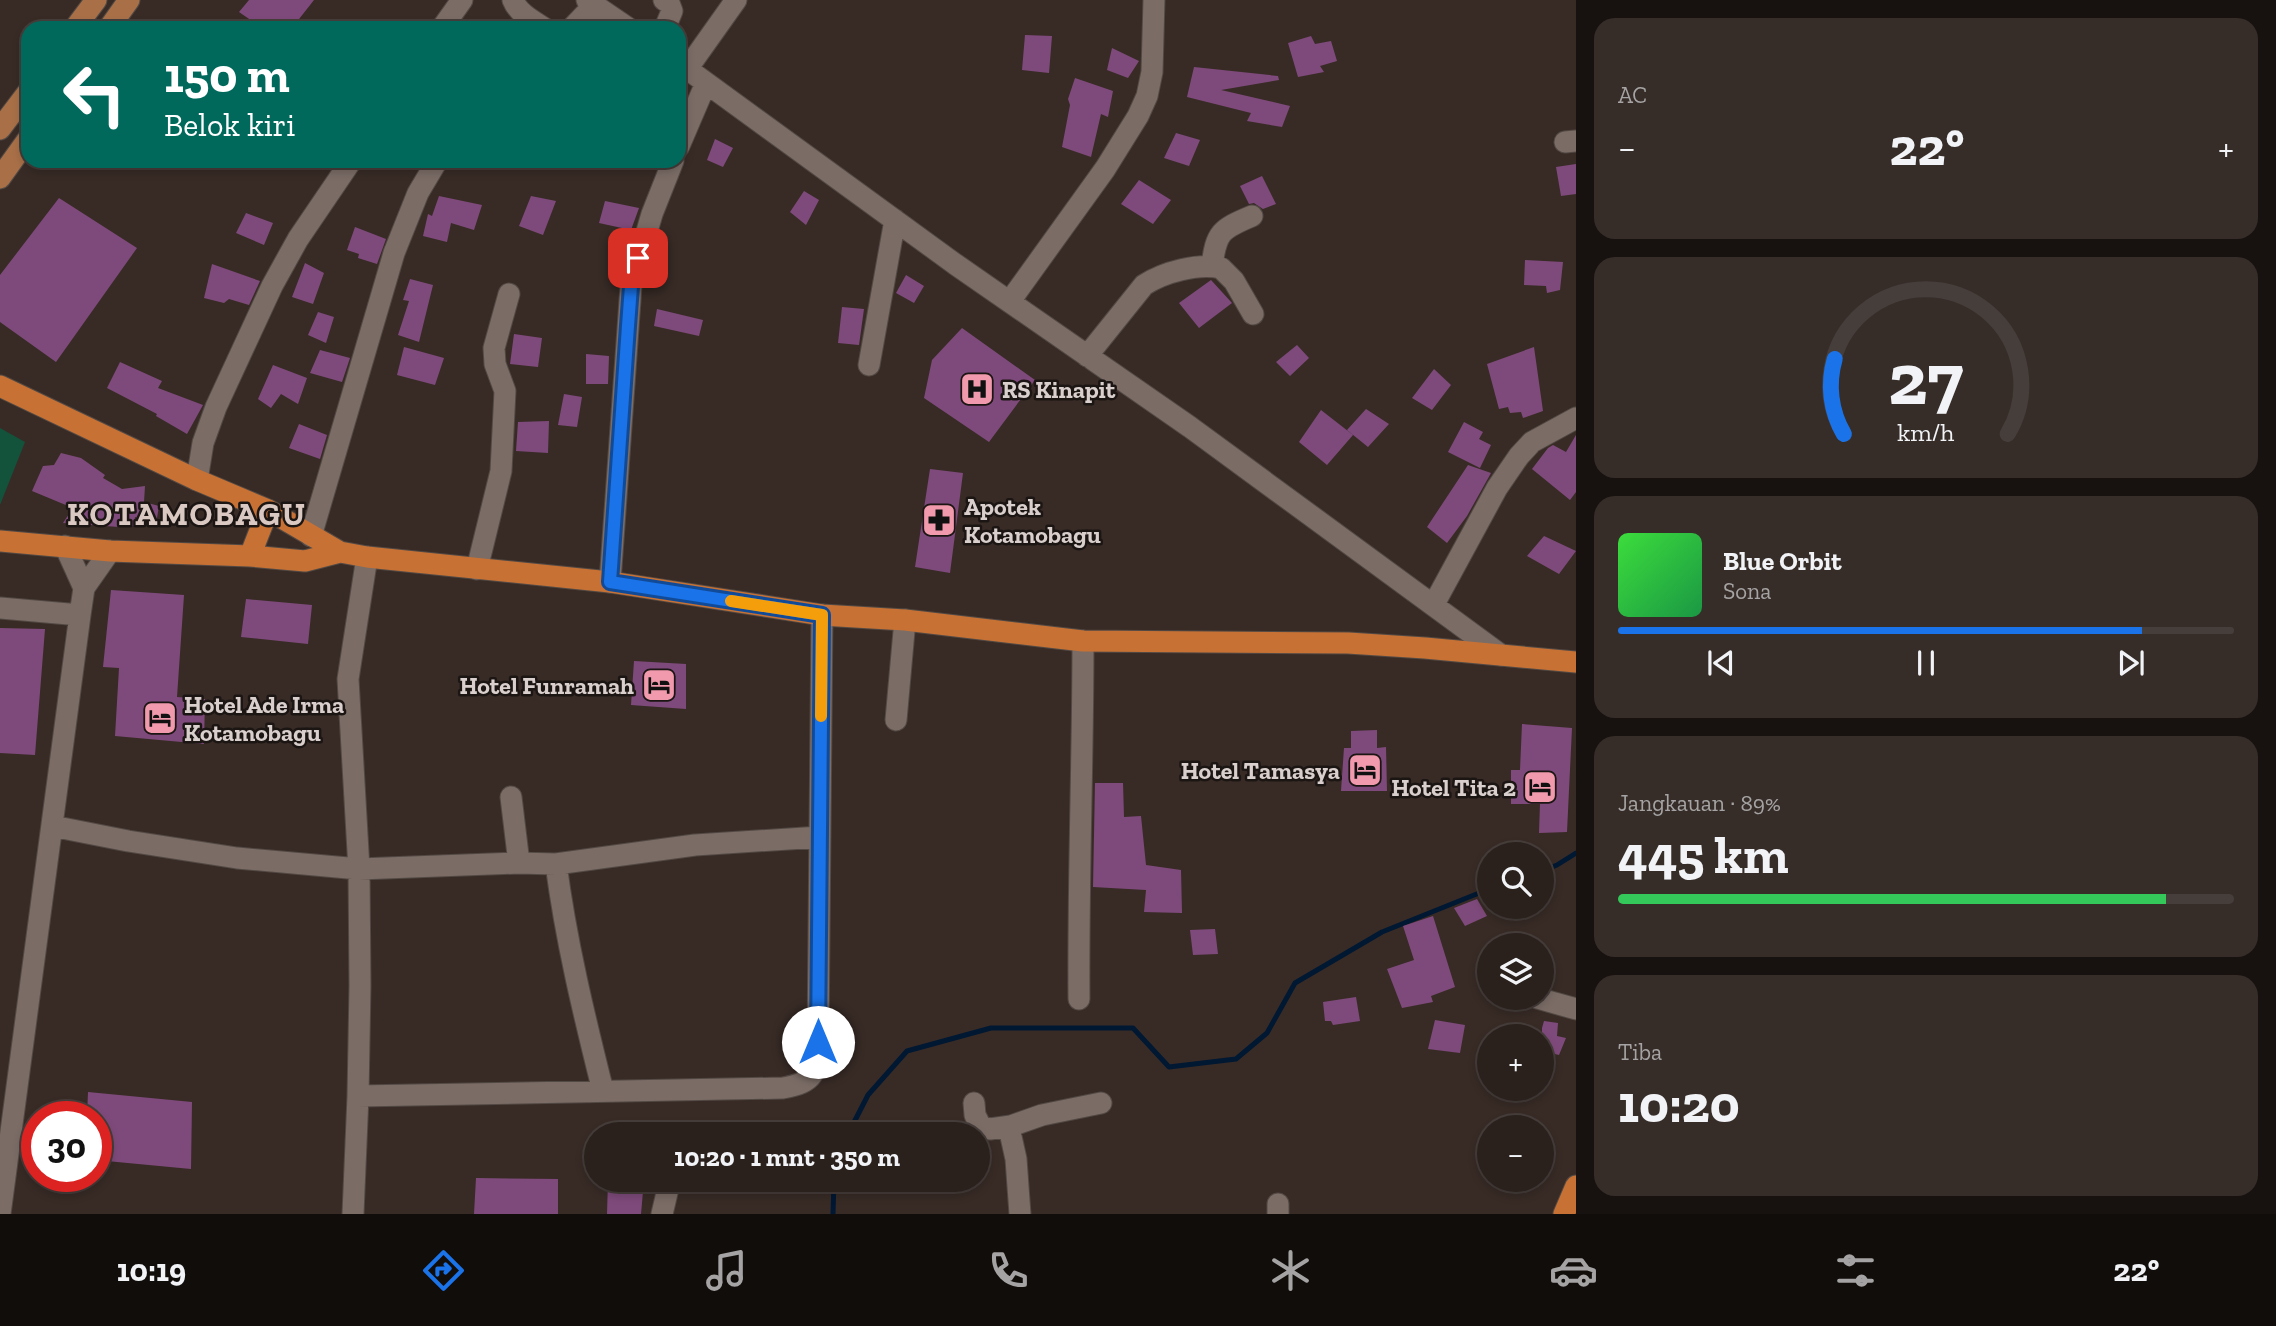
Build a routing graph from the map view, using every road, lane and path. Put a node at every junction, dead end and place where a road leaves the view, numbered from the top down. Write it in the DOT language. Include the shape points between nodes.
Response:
graph roads {
  1 [pos="96,0"];
  2 [pos="129,0"];
  3 [pos="462,0"];
  4 [pos="513,0"];
  5 [pos="664,0"];
  6 [pos="736,0"];
  7 [pos="1154,0"];
  8 [pos="591,3"];
  9 [pos="80,21"];
  10 [pos="114,21"];
  11 [pos="447,21"];
  12 [pos="533,21"];
  13 [pos="577,21"];
  14 [pos="618,21"];
  15 [pos="668,21"];
  16 [pos="686,62"];
  17 [pos="686,68"];
  18 [pos="706,83"];
  19 [pos="21,101"];
  20 [pos="0,129"];
  21 [pos="686,130"];
  22 [pos="21,148"];
  23 [pos="346,168"];
  24 [pos="433,168"];
  25 [pos="670,168"];
  26 [pos="0,177"];
  27 [pos="1252,216"];
  28 [pos="895,220"];
  29 [pos="1212,266"];
  30 [pos="509,294"];
  31 [pos="1010,301"];
  32 [pos="1253,314"];
  33 [pos="1087,356"];
  34 [pos="869,365"];
  35 [pos="0,386"];
  36 [pos="1576,418"];
  37 [pos="197,480"];
  38 [pos="268,510"];
  39 [pos="311,536"];
  40 [pos="0,541"];
  41 [pos="65,547"];
  42 [pos="110,551"];
  43 [pos="340,552"];
  44 [pos="250,556"];
  45 [pos="366,558"];
  46 [pos="477,569"];
  47 [pos="610,582"];
  48 [pos="84,588"];
  49 [pos="1434,604"];
  50 [pos="0,608"];
  51 [pos="80,615"];
  52 [pos="822,615"];
  53 [pos="905,620"];
  54 [pos="1083,641"];
  55 [pos="1501,655"];
  56 [pos="1576,662"];
  57 [pos="896,720"];
  58 [pos="511,797"];
  59 [pos="52,826"];
  60 [pos="820,836"];
  61 [pos="519,863"];
  62 [pos="556,864"];
  63 [pos="359,870"];
  64 [pos="1079,999"];
  65 [pos="1554,1003"];
  66 [pos="1576,1009"];
  67 [pos="603,1091"];
  68 [pos="358,1096"];
  69 [pos="974,1103"];
  70 [pos="1101,1103"];
  71 [pos="1011,1126"];
  72 [pos="1576,1186"];
  73 [pos="667,1192"];
  74 [pos="0,1214"];
  75 [pos="353,1214"];
  76 [pos="662,1214"];
  77 [pos="1020,1214"];
  78 [pos="1564,1214"];
  1 -- 9 [label="main road"];
  2 -- 10 [label="main road"];
  3 -- 11 [label="street"];
  4 -- 12 [label="street"];
  5 -- 15 [label="street" via="673,11"];
  6 -- 16 [label="street"];
  7 -- 31 [label="street" via="1152,72 1138,116"];
  8 -- 13 [label="street"];
  8 -- 14 [label="street"];
  17 -- 18 [label="street"];
  18 -- 21 [label="street"];
  18 -- 28 [label="street"];
  19 -- 20 [label="main road"];
  22 -- 26 [label="main road"];
  23 -- 37 [label="street" via="272,286 216,407 203,443"];
  24 -- 39 [label="street" via="394,253"];
  25 -- 47 [label="street" via="631,286"];
  27 -- 29 [label="street" via="1226,227 1217,238"];
  28 -- 31 [label="street"];
  28 -- 34 [label="street"];
  29 -- 32 [label="street" via="1234,281"];
  29 -- 33 [label="street" via="1156,277 1144,285"];
  30 -- 46 [label="street" via="494,348 505,391 501,471"];
  31 -- 33 [label="street"];
  33 -- 49 [label="street"];
  35 -- 37 [label="highway"];
  36 -- 49 [label="street" via="1532,442 1519,456"];
  37 -- 38 [label="highway"];
  38 -- 39 [label="highway"];
  38 -- 44 [label="highway"];
  39 -- 43 [label="highway"];
  40 -- 41 [label="highway"];
  41 -- 42 [label="highway"];
  41 -- 48 [label="street"];
  42 -- 44 [label="highway"];
  42 -- 48 [label="street"];
  43 -- 44 [label="highway" via="305,561"];
  43 -- 45 [label="highway"];
  45 -- 46 [label="highway"];
  45 -- 63 [label="street" via="348,679"];
  46 -- 47 [label="highway"];
  47 -- 52 [label="highway"];
  48 -- 51 [label="street"];
  49 -- 55 [label="street"];
  50 -- 51 [label="street"];
  51 -- 59 [label="street"];
  52 -- 53 [label="highway"];
  52 -- 60 [label="street"];
  53 -- 54 [label="highway"];
  53 -- 57 [label="street"];
  54 -- 55 [label="highway" via="1349,643"];
  54 -- 64 [label="street"];
  55 -- 56 [label="highway"];
  58 -- 61 [label="street"];
  59 -- 63 [label="street" via="237,858"];
  59 -- 74 [label="street"];
  60 -- 62 [label="street" via="695,845"];
  60 -- 67 [label="street" via="818,1042 811,1079 783,1088"];
  61 -- 62 [label="street"];
  61 -- 63 [label="street"];
  62 -- 67 [label="street" via="575,979"];
  63 -- 68 [label="street"];
  65 -- 66 [label="street"];
  67 -- 68 [label="street"];
  68 -- 75 [label="street"];
  69 -- 71 [label="street" via="981,1127"];
  70 -- 71 [label="street"];
  71 -- 77 [label="street"];
  72 -- 78 [label="highway"];
  73 -- 76 [label="street"];
}
